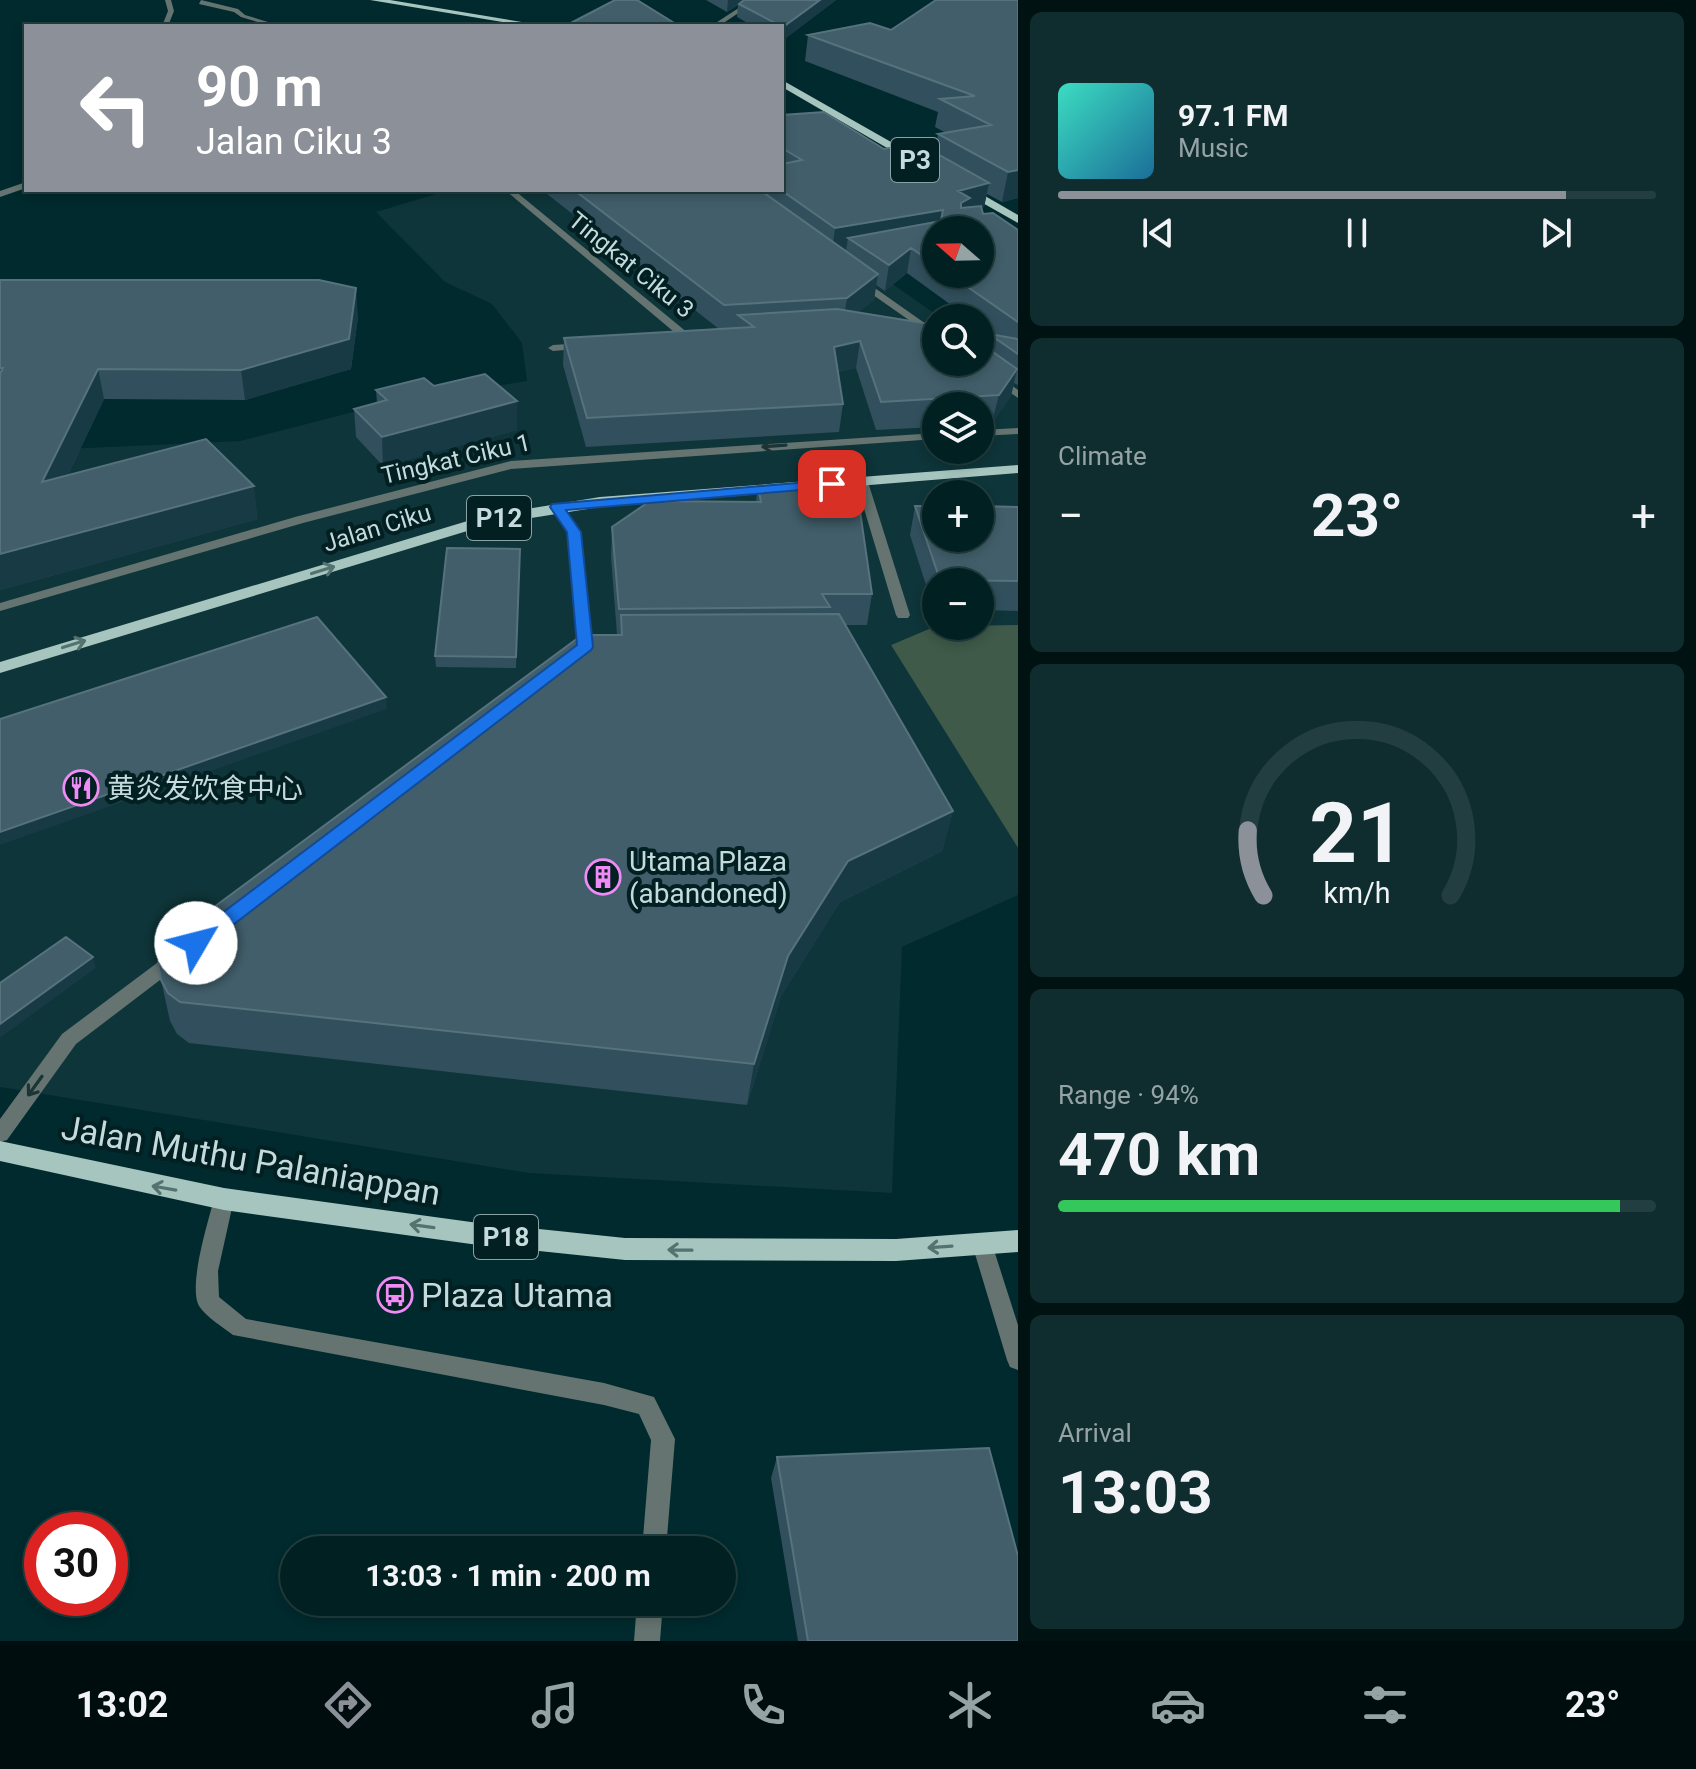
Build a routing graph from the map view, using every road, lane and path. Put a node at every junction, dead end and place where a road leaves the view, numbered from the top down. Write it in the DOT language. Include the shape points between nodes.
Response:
graph roads {
  1 [pos="168,0"];
  2 [pos="205,0"];
  3 [pos="374,0"];
  4 [pos="755,0"];
  5 [pos="166,24"];
  6 [pos="271,24"];
  7 [pos="529,24"];
  8 [pos="717,24"];
  9 [pos="784,84"];
  10 [pos="933,170"];
  11 [pos="946,178"];
  12 [pos="24,186"];
  13 [pos="511,192"];
  14 [pos="1,194"];
  15 [pos="997,208"];
  16 [pos="988,216"];
  17 [pos="1018,220"];
  18 [pos="1018,228"];
  19 [pos="1005,230"];
  20 [pos="855,278"];
  21 [pos="920,325"];
  22 [pos="906,326"];
  23 [pos="704,339"];
  24 [pos="690,340"];
  25 [pos="675,341"];
  26 [pos="600,345"];
  27 [pos="553,348"];
  28 [pos="992,376"];
  29 [pos="1018,395"];
  30 [pos="1018,431"];
  31 [pos="994,432"];
  32 [pos="922,437"];
  33 [pos="1018,469"];
  34 [pos="862,482"];
  35 [pos="557,507"];
  36 [pos="0,607"];
  37 [pos="903,615"];
  38 [pos="586,650"];
  39 [pos="0,668"];
  40 [pos="183,952"];
  41 [pos="0,1134"];
  42 [pos="0,1151"];
  43 [pos="224,1199"];
  44 [pos="1018,1241"];
  45 [pos="982,1244"];
  46 [pos="1018,1360"];
  47 [pos="655,1536"];
  48 [pos="649,1616"];
  49 [pos="647,1641"];
  1 -- 5 [label="street"];
  2 -- 6 [label="street" via="201,3"];
  3 -- 7 [label="main road"];
  4 -- 8 [label="street"];
  9 -- 10 [label="main road, P3"];
  11 -- 15 [label="main road, P3"];
  12 -- 14 [label="street"];
  13 -- 24 [label="street, Tingkat Ciku 3"];
  15 -- 16 [label="street"];
  15 -- 17 [label="main road, P3"];
  18 -- 19 [label="street"];
  20 -- 21 [label="street"];
  21 -- 22 [label="street"];
  23 -- 24 [label="street"];
  24 -- 25 [label="street"];
  26 -- 27 [label="street"];
  28 -- 29 [label="street"];
  30 -- 31 [label="street"];
  32 -- 36 [label="street, Tingkat Ciku 1, one-way" via="511,465"];
  33 -- 34 [label="main road, Jalan Ciku / P12"];
  34 -- 35 [label="main road, Jalan Ciku / P12"];
  34 -- 37 [label="street"];
  35 -- 38 [label="street" via="574,532"];
  39 -- 35 [label="main road, Jalan Ciku / P12, one-way" via="484,521"];
  40 -- 41 [label="street, one-way" via="69,1039"];
  43 -- 42 [label="main road, Jalan Muthu Palaniappan / P18, one-way"];
  45 -- 43 [label="main road, Jalan Muthu Palaniappan / P18, one-way" via="896,1250 625,1249"];
  43 -- 47 [label="street" via="207,1271 208,1301 241,1328 646,1405 663,1439"];
  44 -- 45 [label="main road, Jalan Muthu Palaniappan / P18"];
  45 -- 46 [label="street"];
  48 -- 49 [label="street"];
}
